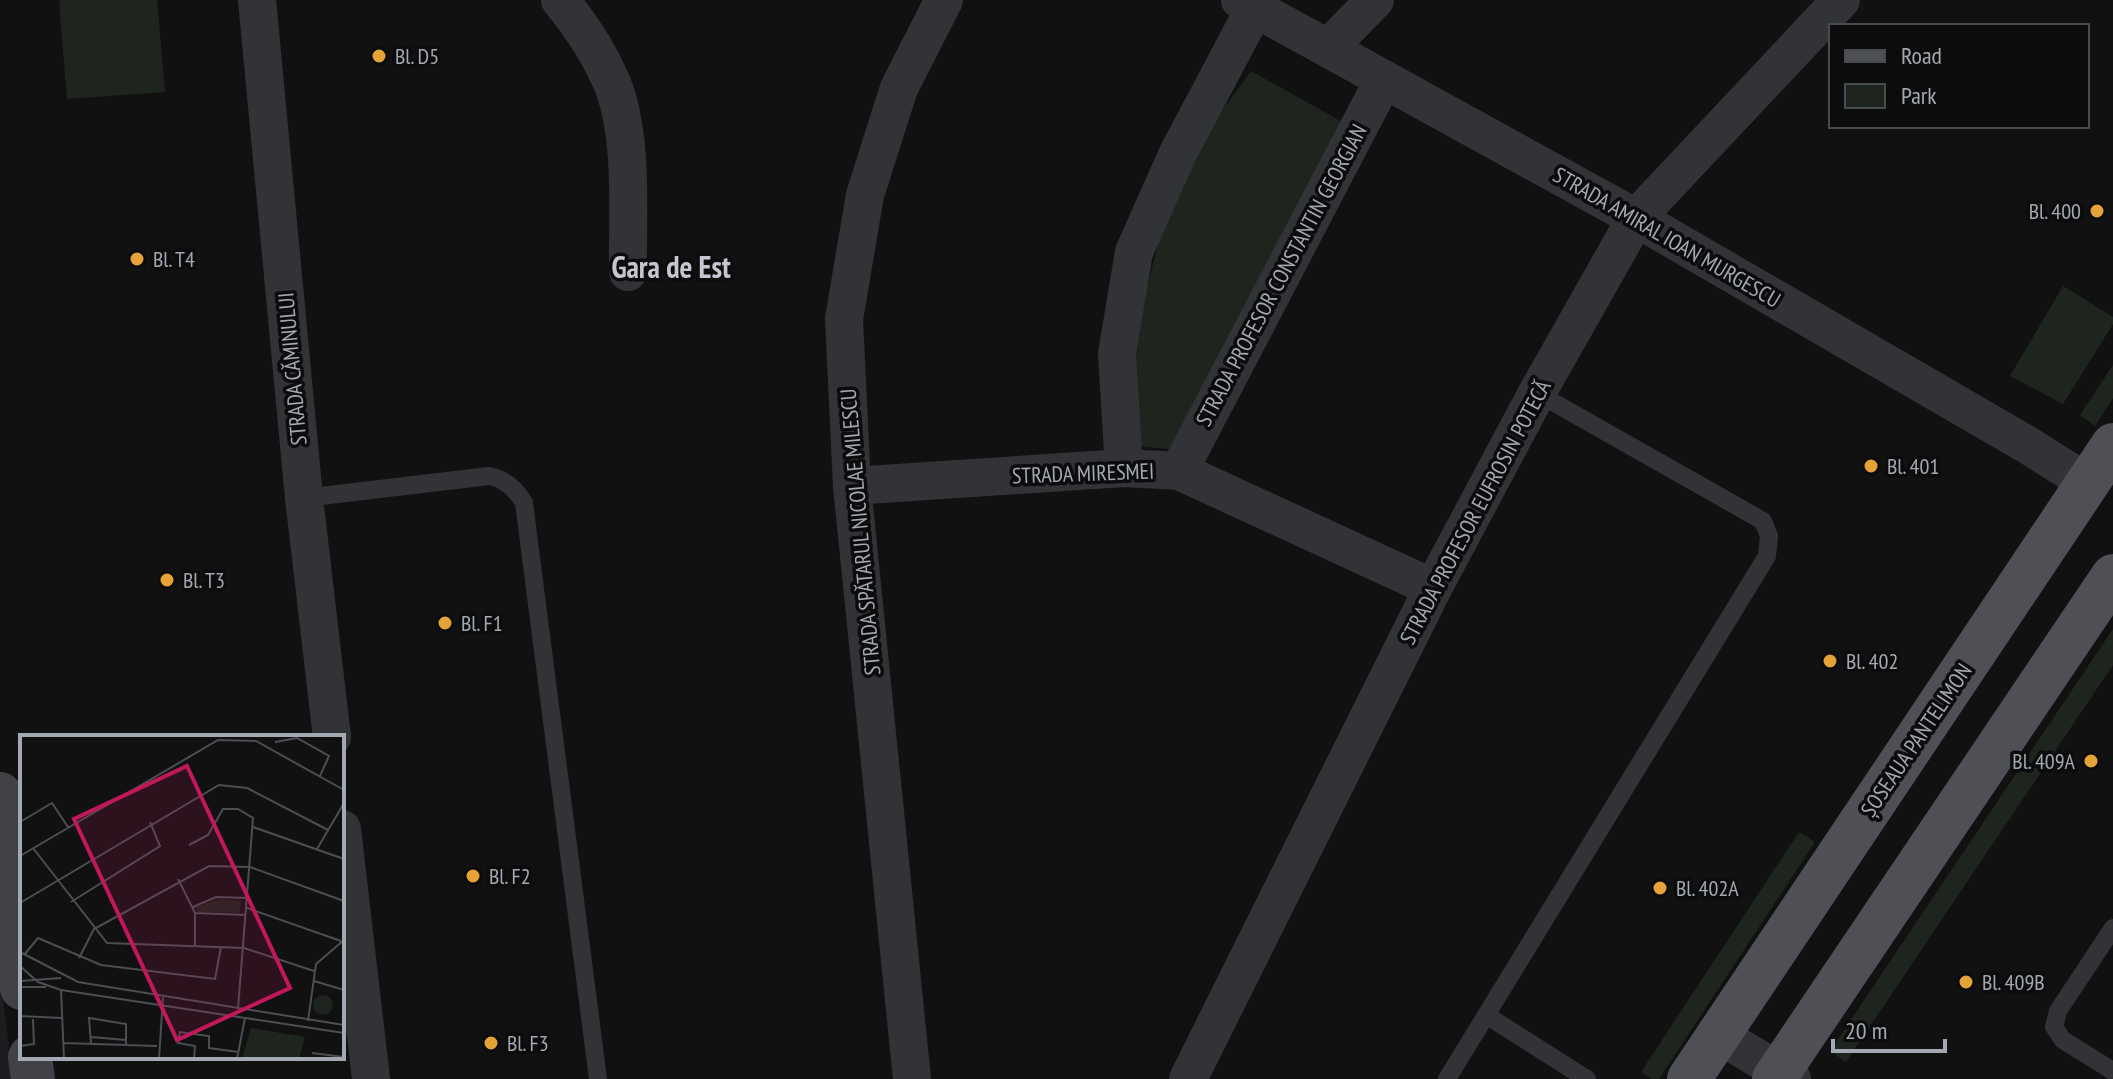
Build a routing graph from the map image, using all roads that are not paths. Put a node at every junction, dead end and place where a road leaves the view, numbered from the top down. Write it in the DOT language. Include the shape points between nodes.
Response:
graph roads {
  1 [pos="257,0"];
  2 [pos="560,0"];
  3 [pos="944,0"];
  4 [pos="1375,0"];
  5 [pos="1841,0"];
  6 [pos="1247,4"];
  7 [pos="1328,48"];
  8 [pos="1384,79"];
  9 [pos="1636,218"];
  10 [pos="628,272"];
  11 [pos="1537,393"];
  12 [pos="2113,445"];
  13 [pos="1124,468"];
  14 [pos="1179,471"];
  15 [pos="2088,483"];
  16 [pos="852,486"];
  17 [pos="304,498"];
  18 [pos="2113,576"];
  19 [pos="1433,588"];
  20 [pos="332,735"];
  21 [pos="0,794"];
  22 [pos="344,846"];
  23 [pos="2113,928"];
  24 [pos="20,970"];
  25 [pos="1486,1015"];
  26 [pos="1719,1035"];
  27 [pos="30,1059"];
  28 [pos="2113,1071"];
  29 [pos="1781,1076"];
  30 [pos="33,1079"];
  31 [pos="371,1079"];
  32 [pos="598,1079"];
  33 [pos="912,1079"];
  34 [pos="1188,1079"];
  35 [pos="1447,1079"];
  36 [pos="1587,1079"];
  37 [pos="1689,1079"];
  1 -- 17 [label="street, STRADA CĂMINULUI"];
  2 -- 10 [label="street" via="601,62 621,113"];
  3 -- 16 [label="street, STRADA SPĂTARUL NICOLAE MILESCU" via="899,88 865,195 844,319"];
  4 -- 7 [label="street"];
  5 -- 9 [label="street, STRADA PROFESOR EUFROSIN POTECĂ"];
  6 -- 7 [label="street, STRADA AMIRAL IOAN MURGESCU"];
  6 -- 13 [label="street" via="1134,252 1117,354"];
  7 -- 8 [label="street, STRADA AMIRAL IOAN MURGESCU"];
  8 -- 9 [label="street, STRADA AMIRAL IOAN MURGESCU"];
  8 -- 14 [label="street, STRADA PROFESOR CONSTANTIN GEORGIAN"];
  9 -- 11 [label="street, STRADA PROFESOR EUFROSIN POTECĂ"];
  9 -- 15 [label="street, STRADA AMIRAL IOAN MURGESCU"];
  11 -- 19 [label="street, STRADA PROFESOR EUFROSIN POTECĂ"];
  11 -- 25 [label="lane" via="1763,521 1769,536 1767,556"];
  12 -- 15 [label="main road, ȘOSEAUA PANTELIMON"];
  13 -- 14 [label="street, STRADA MIRESMEI"];
  13 -- 16 [label="street, STRADA MIRESMEI"];
  14 -- 19 [label="street, STRADA MIRESMEI"];
  15 -- 26 [label="main road, ȘOSEAUA PANTELIMON"];
  16 -- 33 [label="street, STRADA SPĂTARUL NICOLAE MILESCU"];
  17 -- 20 [label="street, STRADA CĂMINULUI"];
  17 -- 32 [label="lane" via="489,476 507,483 524,503"];
  18 -- 29 [label="main road"];
  19 -- 34 [label="street, STRADA PROFESOR EUFROSIN POTECĂ"];
  21 -- 24 [label="main road"];
  22 -- 31 [label="street"];
  23 -- 28 [label="lane" via="2058,1011 2054,1027 2063,1040"];
  25 -- 35 [label="lane"];
  25 -- 36 [label="lane"];
  26 -- 29 [label="street"];
  26 -- 37 [label="main road, ȘOSEAUA PANTELIMON"];
  27 -- 30 [label="main road"];
}
